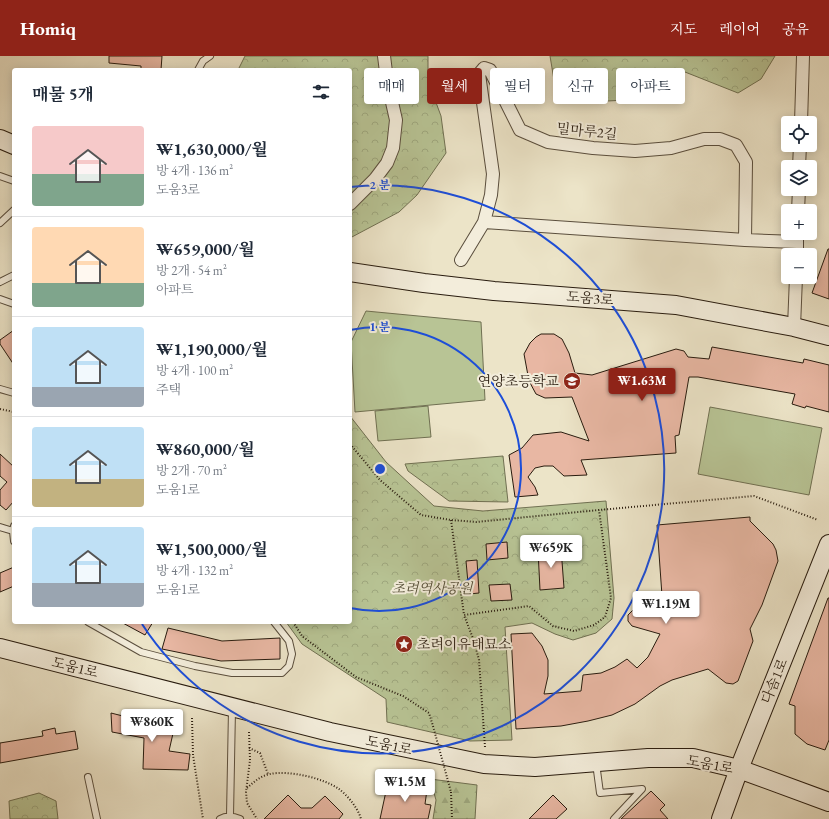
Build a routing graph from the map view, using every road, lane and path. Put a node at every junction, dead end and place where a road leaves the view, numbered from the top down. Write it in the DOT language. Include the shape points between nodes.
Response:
graph roads {
  1 [pos="210,56"];
  2 [pos="384,56"];
  3 [pos="803,56"];
  4 [pos="199,68"];
  5 [pos="801,116"];
  6 [pos="0,139"];
  7 [pos="12,144"];
  8 [pos="0,176"];
  9 [pos="12,180"];
  10 [pos="352,202"];
  11 [pos="12,212"];
  12 [pos="484,222"];
  13 [pos="0,223"];
  14 [pos="781,239"];
  15 [pos="745,240"];
  16 [pos="461,260"];
  17 [pos="352,272"];
  18 [pos="12,276"];
  19 [pos="0,282"];
  20 [pos="796,284"];
  21 [pos="0,299"];
  22 [pos="12,303"];
  23 [pos="794,327"];
  24 [pos="829,336"];
  25 [pos="0,389"];
  26 [pos="12,392"];
  27 [pos="0,409"];
  28 [pos="12,412"];
  29 [pos="352,446"];
  30 [pos="599,510"];
  31 [pos="451,520"];
  32 [pos="818,520"];
  33 [pos="0,527"];
  34 [pos="12,528"];
  35 [pos="829,544"];
  36 [pos="464,615"];
  37 [pos="92,624"];
  38 [pos="276,624"];
  39 [pos="294,624"];
  40 [pos="0,648"];
  41 [pos="232,707"];
  42 [pos="192,718"];
  43 [pos="248,732"];
  44 [pos="485,747"];
  45 [pos="249,748"];
  46 [pos="595,762"];
  47 [pos="739,769"];
  48 [pos="268,774"];
  49 [pos="88,777"];
  50 [pos="247,788"];
  51 [pos="829,802"];
  52 [pos="230,816"];
  53 [pos="98,819"];
  54 [pos="203,819"];
  55 [pos="220,819"];
  56 [pos="240,819"];
  57 [pos="257,819"];
  58 [pos="361,819"];
  59 [pos="452,819"];
  60 [pos="614,819"];
  61 [pos="721,819"];
  1 -- 4 [label="lane"];
  2 -- 10 [label="street" via="396,120 393,148 387,163 375,179"];
  3 -- 5 [label="street"];
  6 -- 7 [label="street"];
  8 -- 9 [label="lane"];
  11 -- 13 [label="lane"];
  12 -- 15 [label="street"];
  12 -- 15 [label="street, 밀마루2길" via="493,174 480,74 484,68 490,70 520,130 548,142 635,151 671,148 704,139 720,139 736,145 746,162"];
  12 -- 16 [label="street, 밀마루2길"];
  14 -- 15 [label="street"];
  17 -- 23 [label="street, 도움3로" via="494,291 676,305"];
  18 -- 19 [label="lane"];
  20 -- 23 [label="street"];
  21 -- 22 [label="lane"];
  23 -- 24 [label="street, 도움3로"];
  25 -- 26 [label="lane"];
  27 -- 28 [label="path"];
  29 -- 31 [label="path" via="380,480 421,515"];
  30 -- 31 [label="path" via="476,522"];
  30 -- 32 [label="path" via="754,496"];
  30 -- 36 [label="path" via="611,598 606,617 594,625 574,632 553,626 529,606"];
  31 -- 36 [label="path"];
  33 -- 34 [label="lane"];
  35 -- 47 [label="street, 다솜1로"];
  36 -- 44 [label="path" via="478,660"];
  37 -- 38 [label="lane" via="141,652 195,666 232,673 282,673 289,666 292,654 289,640"];
  39 -- 59 [label="path, bridge" via="302,636 356,677 403,696 428,713 451,792"];
  40 -- 41 [label="street, 도움1로"];
  41 -- 46 [label="street, 도움1로" via="330,732 484,764 535,767"];
  41 -- 52 [label="lane"];
  42 -- 54 [label="path" via="193,755"];
  43 -- 45 [label="path"];
  45 -- 48 [label="path" via="260,753"];
  45 -- 50 [label="path"];
  46 -- 47 [label="street, 도움1로" via="693,758"];
  46 -- 60 [label="lane" via="600,793 642,789"];
  47 -- 51 [label="street, 도움1로"];
  47 -- 61 [label="street, 다솜1로"];
  48 -- 50 [label="path"];
  48 -- 58 [label="path" via="286,773 311,777 339,789 349,799"];
  49 -- 53 [label="lane"];
  50 -- 57 [label="path" via="247,803"];
  52 -- 55 [label="lane"];
  52 -- 56 [label="lane"];
}
